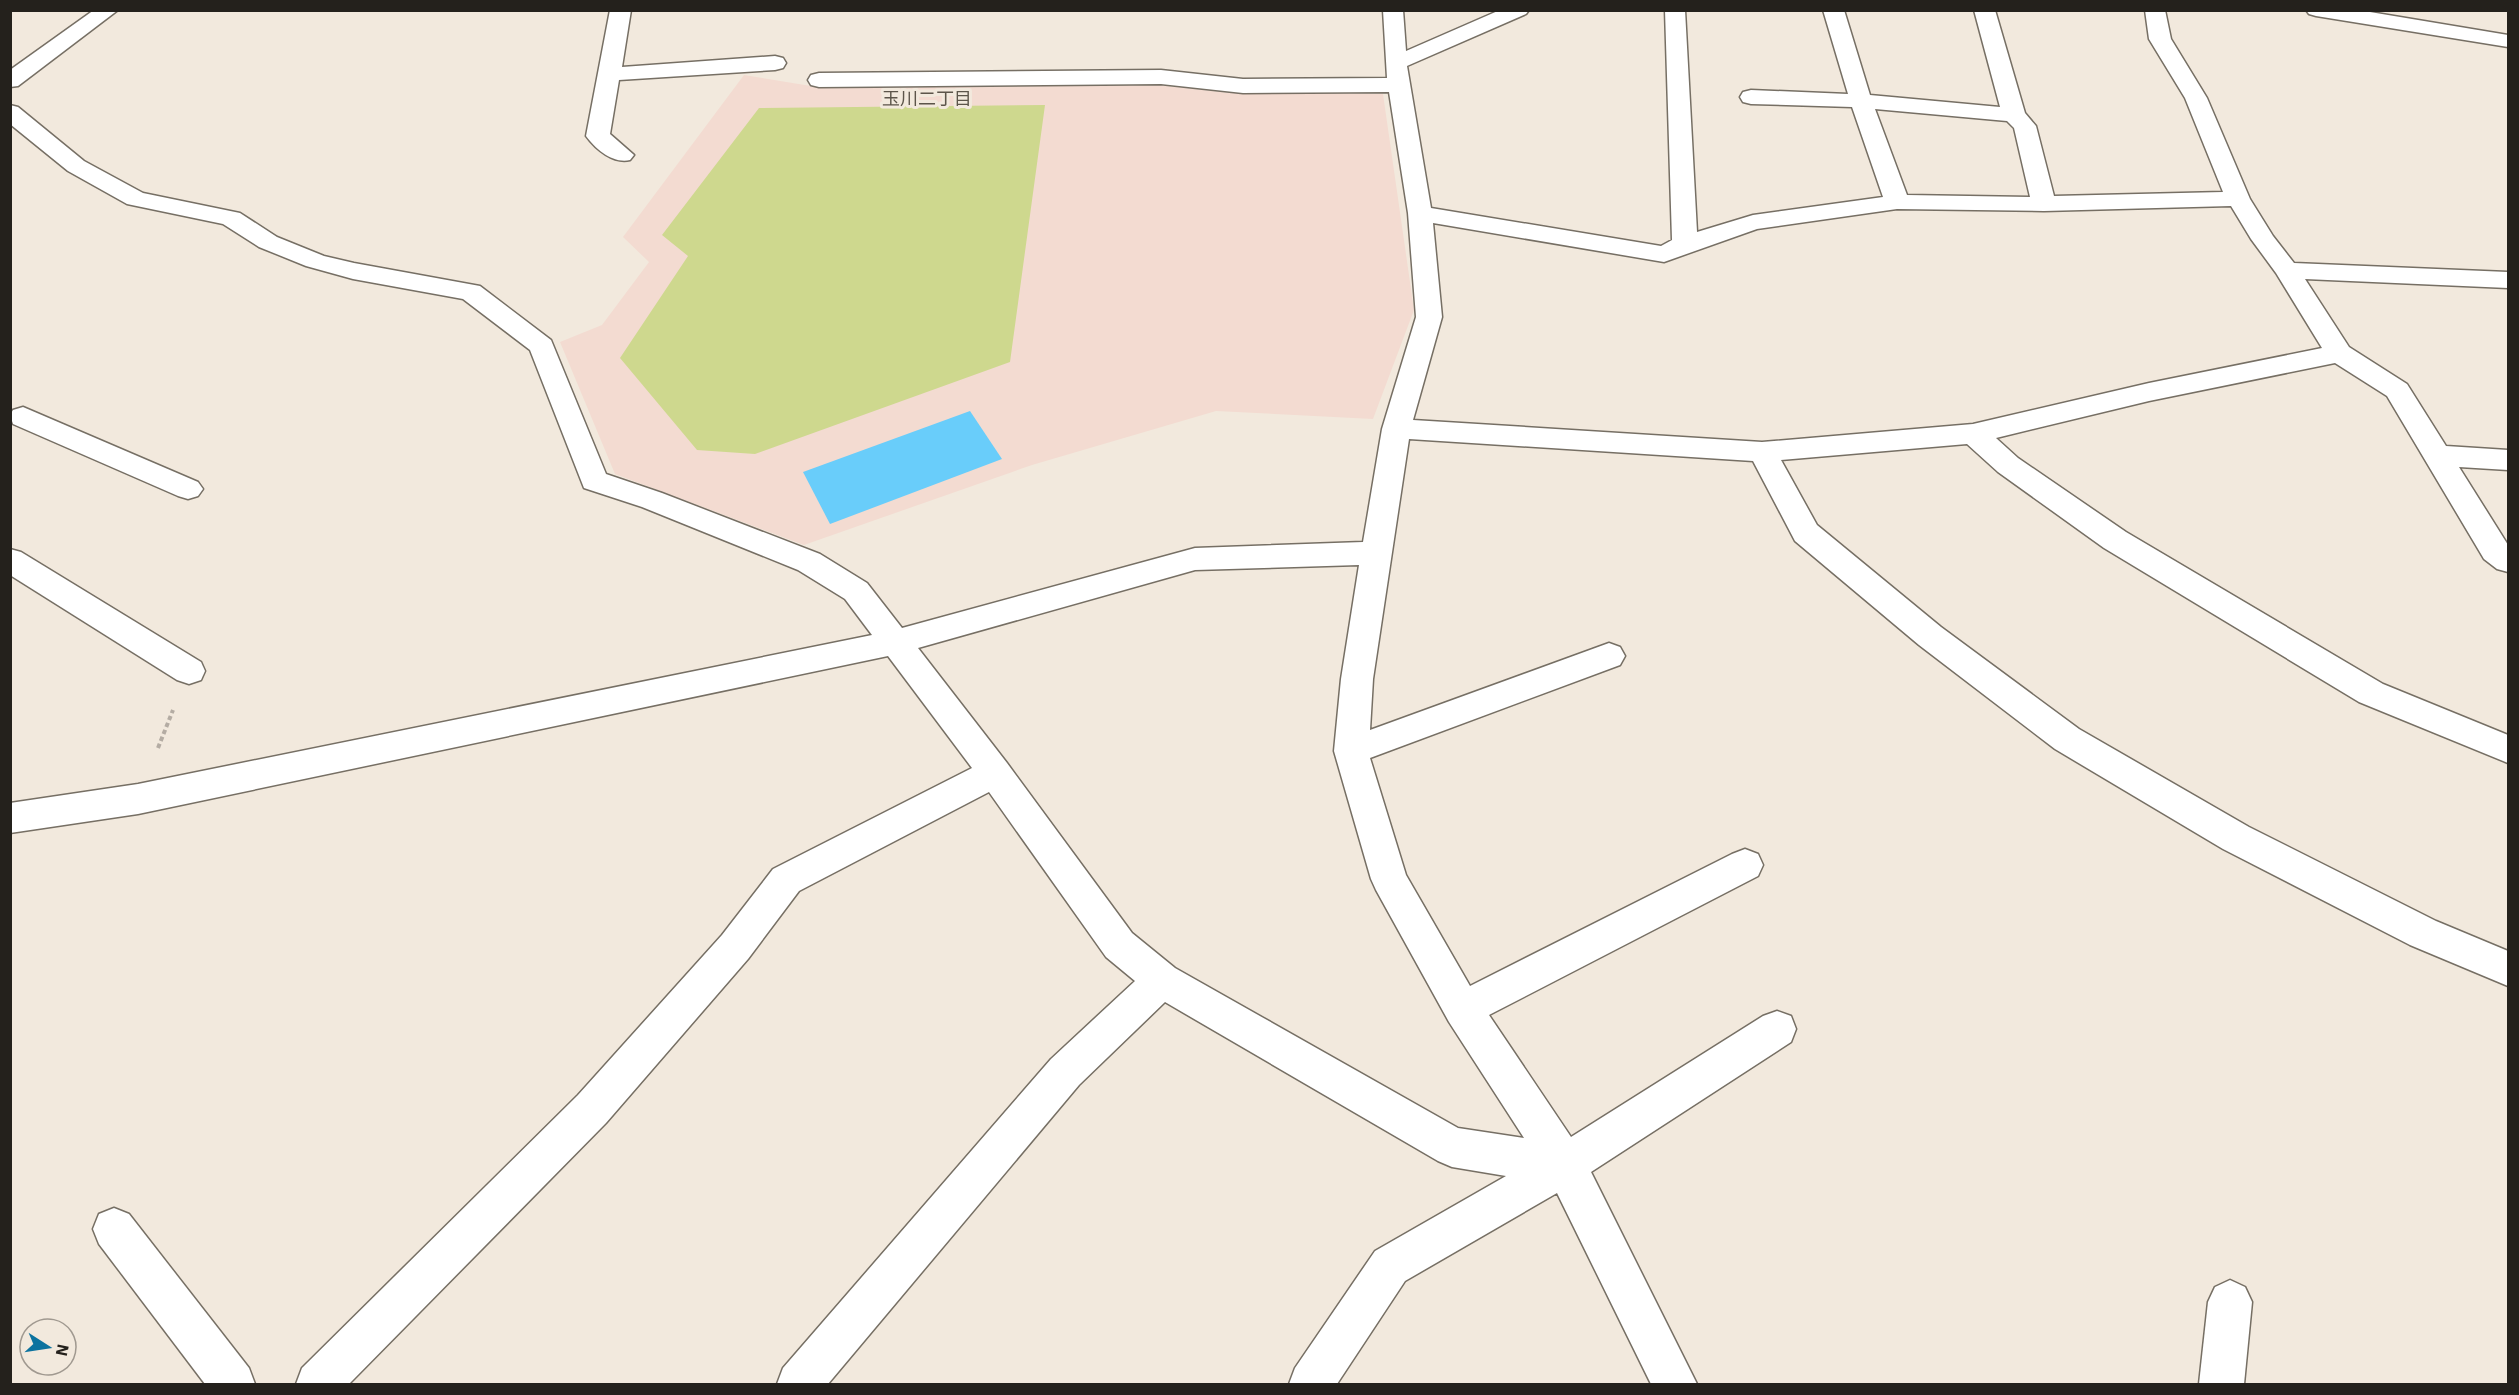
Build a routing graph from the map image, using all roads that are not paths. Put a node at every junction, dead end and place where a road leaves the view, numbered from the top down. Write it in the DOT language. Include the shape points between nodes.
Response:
graph roads {
  1 [pos="108,10"];
  2 [pos="621,10"];
  3 [pos="1393,10"];
  4 [pos="1519,10"];
  5 [pos="1675,10"];
  6 [pos="1833,10"];
  7 [pos="1984,10"];
  8 [pos="2154,10"];
  9 [pos="2316,10"];
  10 [pos="2508,41"];
  11 [pos="775,63"];
  12 [pos="609,74"];
  13 [pos="1398,74"];
  14 [pos="819,80"];
  15 [pos="10,81"];
  16 [pos="1751,97"];
  17 [pos="1861,101"];
  18 [pos="10,112"];
  19 [pos="2014,115"];
  20 [pos="622,155"];
  21 [pos="2238,200"];
  22 [pos="1897,202"];
  23 [pos="2044,204"];
  24 [pos="1420,213"];
  25 [pos="1685,244"];
  26 [pos="2287,270"];
  27 [pos="2508,280"];
  28 [pos="2339,353"];
  29 [pos="14,413"];
  30 [pos="1396,429"];
  31 [pos="1973,434"];
  32 [pos="1762,452"];
  33 [pos="2439,456"];
  34 [pos="2508,460"];
  35 [pos="188,489"];
  36 [pos="1376,553"];
  37 [pos="2504,554"];
  38 [pos="10,560"];
  39 [pos="897,642"];
  40 [pos="1609,656"];
  41 [pos="189,671"];
  42 [pos="2508,750"];
  43 [pos="1351,751"];
  44 [pos="995,773"];
  45 [pos="10,818"];
  46 [pos="1745,865"];
  47 [pos="2508,969"];
  48 [pos="1162,980"];
  49 [pos="1463,1009"];
  50 [pos="1777,1029"];
  51 [pos="1564,1165"];
  52 [pos="114,1228"];
  53 [pos="2230,1302"];
  54 [pos="233,1384"];
  55 [pos="318,1384"];
  56 [pos="799,1384"];
  57 [pos="1311,1384"];
  58 [pos="1675,1384"];
  59 [pos="2221,1384"];
  1 -- 15 [label="street"];
  2 -- 12 [label="street"];
  3 -- 13 [label="street"];
  4 -- 13 [label="street"];
  5 -- 25 [label="street"];
  6 -- 17 [label="street"];
  7 -- 19 [label="street"];
  8 -- 21 [label="street" via="2160,39 2196,98"];
  9 -- 10 [label="street"];
  11 -- 12 [label="street"];
  12 -- 20 [label="street" via="598,136"];
  13 -- 14 [label="street" via="1243,86 1161,77"];
  13 -- 24 [label="street"];
  16 -- 17 [label="street"];
  17 -- 19 [label="street"];
  17 -- 22 [label="street"];
  18 -- 39 [label="street" via="76,166 136,199 231,218 268,242 315,261 471,292 542,346 594,481 809,562 856,591"];
  19 -- 23 [label="street" via="2025,126"];
  21 -- 23 [label="street"];
  21 -- 26 [label="street"];
  22 -- 23 [label="street"];
  22 -- 25 [label="street" via="1753,222"];
  24 -- 25 [label="street" via="1664,254"];
  24 -- 30 [label="street" via="1429,317"];
  26 -- 27 [label="street"];
  26 -- 28 [label="street"];
  28 -- 31 [label="street"];
  28 -- 33 [label="street" via="2397,390"];
  29 -- 35 [label="street"];
  30 -- 32 [label="street"];
  30 -- 36 [label="street"];
  31 -- 32 [label="street"];
  31 -- 42 [label="street" via="2008,465 2115,540 2361,687"];
  32 -- 47 [label="street" via="1806,533 1930,636 2067,739 2236,838 2423,933"];
  33 -- 34 [label="street"];
  33 -- 37 [label="street"];
  36 -- 39 [label="street" via="1195,559"];
  36 -- 43 [label="street" via="1357,679"];
  38 -- 41 [label="street"];
  39 -- 44 [label="street"];
  39 -- 45 [label="street" via="138,799"];
  40 -- 43 [label="street"];
  43 -- 49 [label="street" via="1389,879"];
  44 -- 48 [label="street" via="1119,945"];
  44 -- 55 [label="street" via="786,880 735,947 592,1109"];
  46 -- 49 [label="street"];
  48 -- 51 [label="street" via="1452,1147"];
  48 -- 56 [label="street" via="1065,1072"];
  49 -- 51 [label="street"];
  50 -- 51 [label="street"];
  51 -- 57 [label="street" via="1390,1266"];
  51 -- 58 [label="street"];
  52 -- 54 [label="street"];
  53 -- 59 [label="street"];
}
